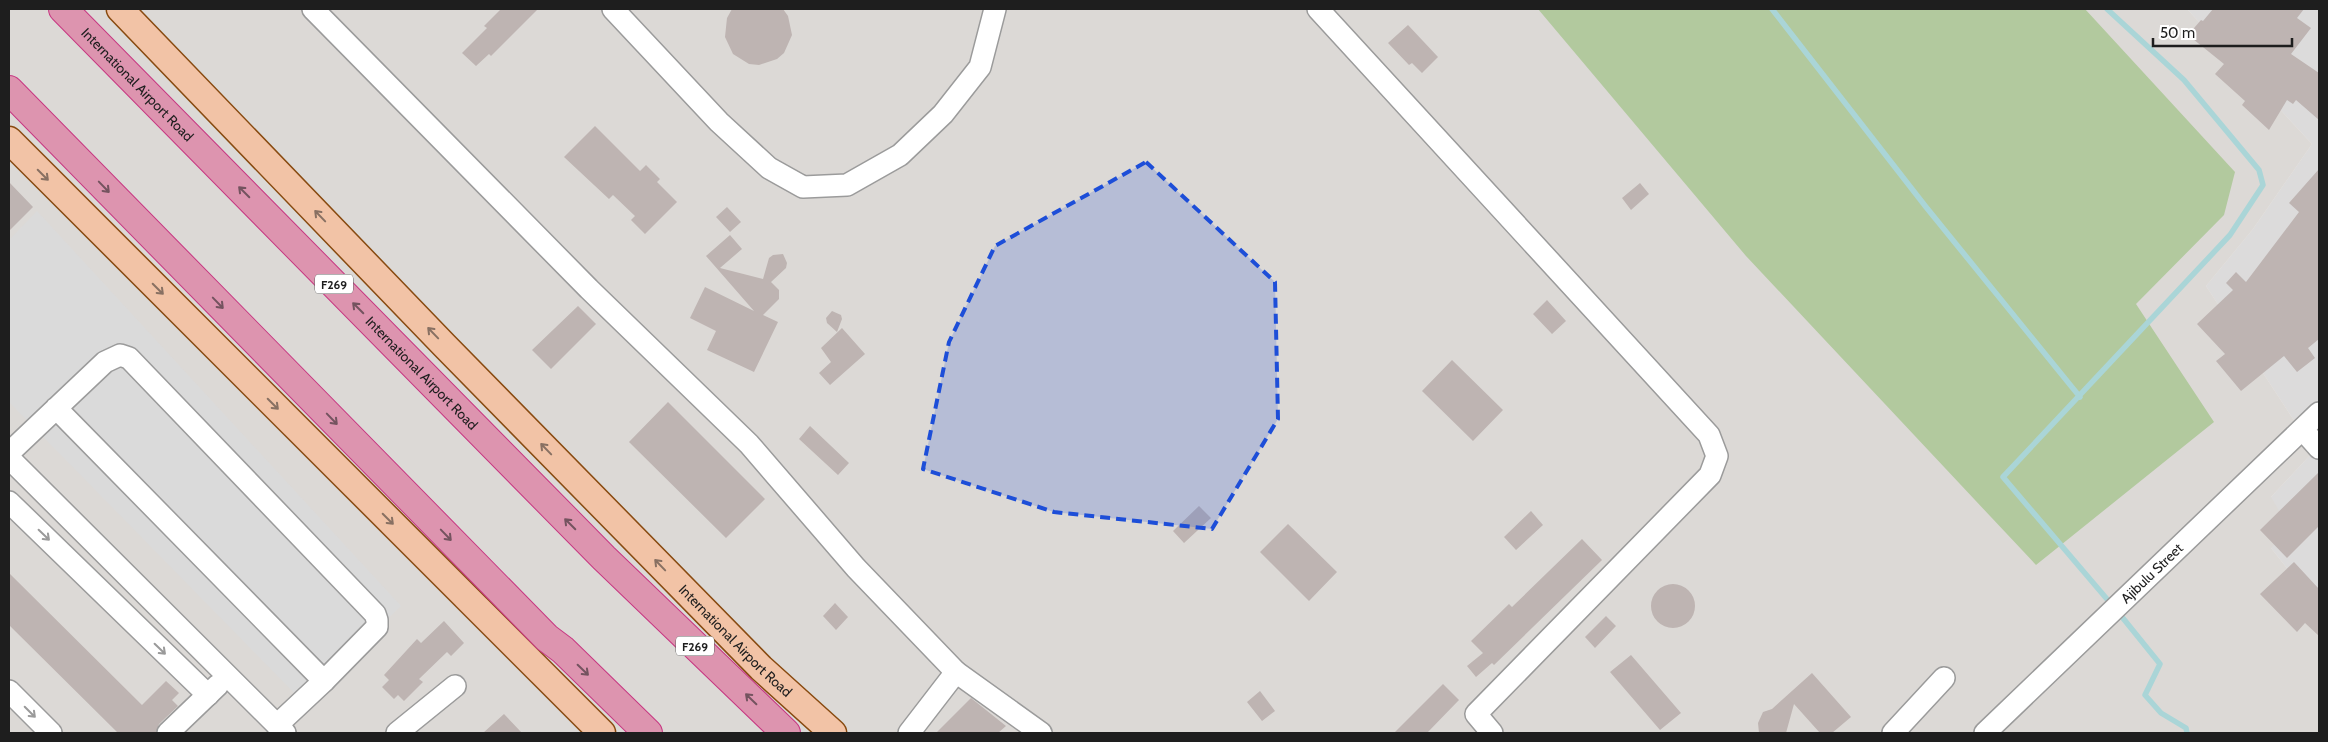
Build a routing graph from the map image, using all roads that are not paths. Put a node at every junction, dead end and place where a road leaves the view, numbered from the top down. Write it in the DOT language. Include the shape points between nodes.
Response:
graph roads {
  1 [pos="63,9"];
  2 [pos="120,9"];
  3 [pos="313,9"];
  4 [pos="612,9"];
  5 [pos="1318,9"];
  6 [pos="988,13"];
  7 [pos="9,90"];
  8 [pos="9,140"];
  9 [pos="56,408"];
  10 [pos="2319,413"];
  11 [pos="2303,430"];
  12 [pos="2319,448"];
  13 [pos="9,453"];
  14 [pos="9,458"];
  15 [pos="9,502"];
  16 [pos="761,668"];
  17 [pos="956,672"];
  18 [pos="227,676"];
  19 [pos="1944,678"];
  20 [pos="324,681"];
  21 [pos="456,686"];
  22 [pos="9,691"];
  23 [pos="208,694"];
  24 [pos="281,729"];
  25 [pos="51,733"];
  26 [pos="168,733"];
  27 [pos="397,733"];
  28 [pos="602,733"];
  29 [pos="648,733"];
  30 [pos="786,733"];
  31 [pos="794,733"];
  32 [pos="833,733"];
  33 [pos="909,733"];
  34 [pos="1041,733"];
  35 [pos="1492,733"];
  36 [pos="1893,733"];
  37 [pos="1985,733"];
  30 -- 1 [label="highway, International Airport Road / F269, one-way" via="604,558"];
  16 -- 2 [label="main road, International Airport Road, one-way"];
  3 -- 17 [label="street" via="589,289 749,444 856,568"];
  4 -- 6 [label="street" via="719,122 769,168 803,187 847,184 900,155 943,114 980,67"];
  5 -- 35 [label="street" via="1709,435 1716,456 1710,475 1476,714"];
  7 -- 29 [label="highway, one-way" via="547,638"];
  8 -- 28 [label="main road, one-way"];
  9 -- 13 [label="street"];
  9 -- 20 [label="street"];
  9 -- 20 [label="street" via="105,362 120,355 129,358 375,614 376,627"];
  10 -- 11 [label="street, Ajibulu Street"];
  11 -- 12 [label="street"];
  11 -- 37 [label="street, Ajibulu Street"];
  14 -- 18 [label="street"];
  15 -- 23 [label="street, one-way"];
  16 -- 31 [label="main road"];
  16 -- 32 [label="main road, International Airport Road"];
  17 -- 33 [label="street"];
  17 -- 34 [label="street"];
  18 -- 23 [label="street"];
  18 -- 24 [label="street"];
  19 -- 36 [label="street"];
  20 -- 24 [label="street"];
  21 -- 27 [label="street"];
  22 -- 25 [label="street, one-way"];
  23 -- 26 [label="street"];
}
